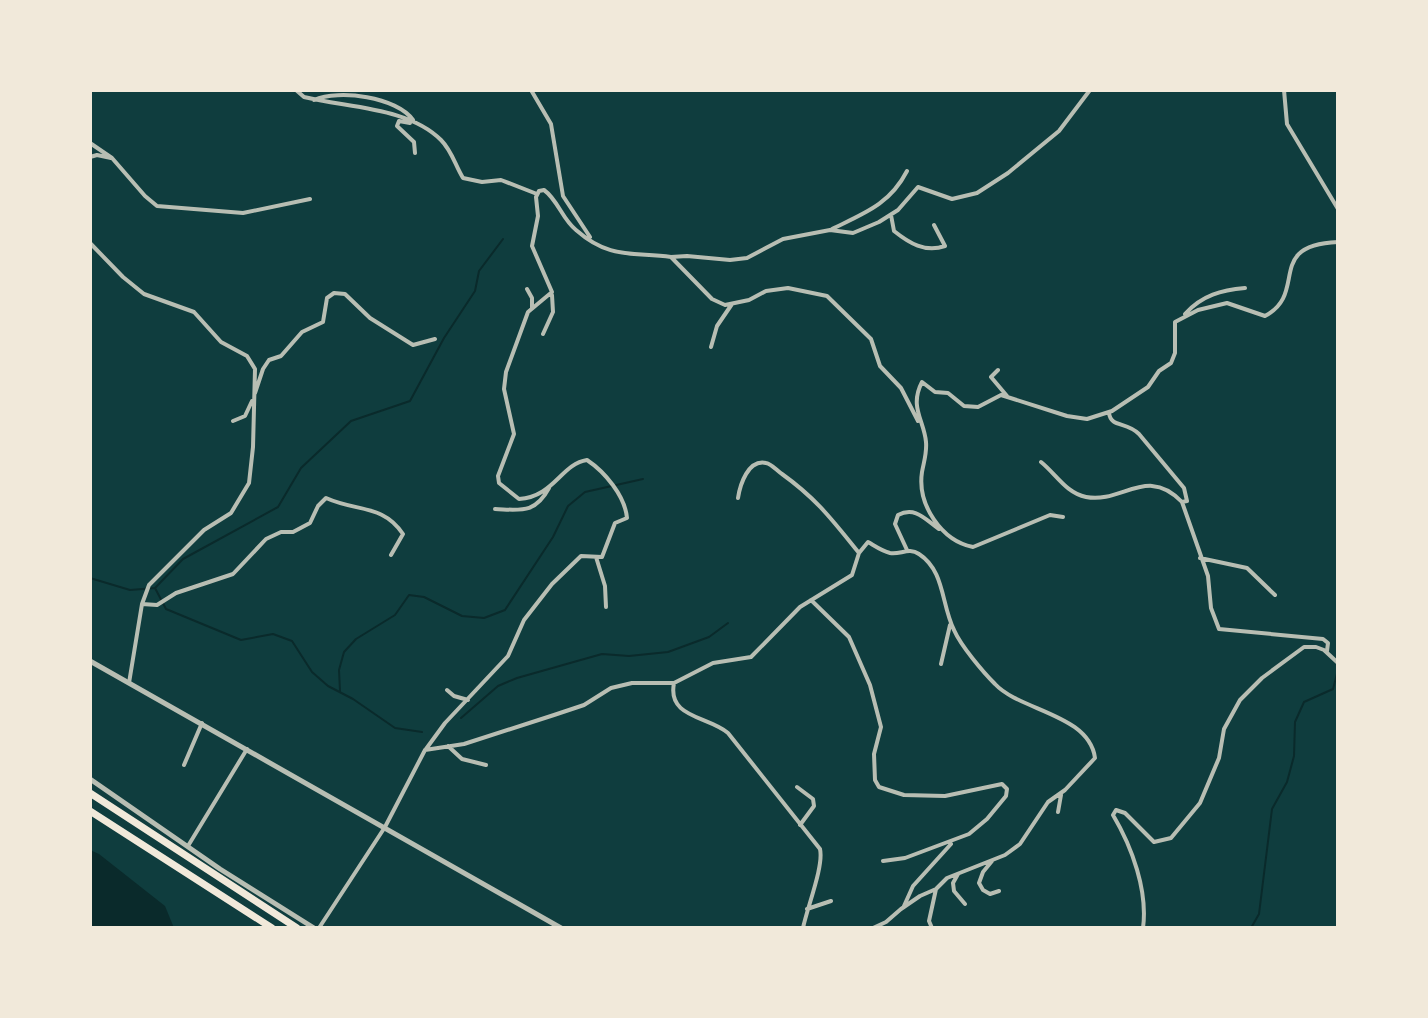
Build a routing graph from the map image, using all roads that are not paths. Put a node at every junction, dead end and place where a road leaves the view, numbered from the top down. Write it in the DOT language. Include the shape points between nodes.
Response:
graph roads {
  1 [pos="296,90"];
  2 [pos="531,90"];
  3 [pos="546,90"];
  4 [pos="558,90"];
  5 [pos="1090,90"];
  6 [pos="1284,90"];
  7 [pos="314,100"];
  8 [pos="417,124"];
  9 [pos="90,143"];
  10 [pos="415,153"];
  11 [pos="90,157"];
  12 [pos="112,158"];
  13 [pos="907,171"];
  14 [pos="537,194"];
  15 [pos="310,199"];
  16 [pos="1338,209"];
  17 [pos="891,215"];
  18 [pos="934,225"];
  19 [pos="830,230"];
  20 [pos="591,239"];
  21 [pos="1338,242"];
  22 [pos="90,243"];
  23 [pos="671,257"];
  24 [pos="1245,288"];
  25 [pos="527,289"];
  26 [pos="551,293"];
  27 [pos="732,304"];
  28 [pos="532,308"];
  29 [pos="1184,315"];
  30 [pos="543,334"];
  31 [pos="435,339"];
  32 [pos="711,347"];
  33 [pos="998,370"];
  34 [pos="1009,397"];
  35 [pos="254,398"];
  36 [pos="1109,413"];
  37 [pos="233,421"];
  38 [pos="918,421"];
  39 [pos="1041,462"];
  40 [pos="551,486"];
  41 [pos="738,498"];
  42 [pos="1182,502"];
  43 [pos="495,509"];
  44 [pos="1063,517"];
  45 [pos="944,533"];
  46 [pos="907,550"];
  47 [pos="859,553"];
  48 [pos="391,555"];
  49 [pos="596,557"];
  50 [pos="1200,558"];
  51 [pos="1275,595"];
  52 [pos="811,600"];
  53 [pos="142,604"];
  54 [pos="606,607"];
  55 [pos="951,623"];
  56 [pos="1327,652"];
  57 [pos="90,661"];
  58 [pos="1338,663"];
  59 [pos="941,664"];
  60 [pos="129,683"];
  61 [pos="674,683"];
  62 [pos="447,690"];
  63 [pos="468,700"];
  64 [pos="202,723"];
  65 [pos="448,746"];
  66 [pos="247,749"];
  67 [pos="425,750"];
  68 [pos="184,765"];
  69 [pos="486,765"];
  70 [pos="90,779"];
  71 [pos="797,787"];
  72 [pos="90,793"];
  73 [pos="1062,793"];
  74 [pos="90,811"];
  75 [pos="1058,812"];
  76 [pos="800,825"];
  77 [pos="385,827"];
  78 [pos="953,842"];
  79 [pos="187,846"];
  80 [pos="994,859"];
  81 [pos="883,861"];
  82 [pos="959,872"];
  83 [pos="936,889"];
  84 [pos="999,891"];
  85 [pos="831,901"];
  86 [pos="965,904"];
  87 [pos="904,906"];
  88 [pos="807,909"];
  89 [pos="272,928"];
  90 [pos="297,928"];
  91 [pos="316,928"];
  92 [pos="561,928"];
  93 [pos="803,928"];
  94 [pos="873,928"];
  95 [pos="932,928"];
  96 [pos="1143,928"];
  1 -- 7 [label="street"];
  2 -- 20 [label="street" via="551,124 563,196"];
  3 -- 4 [label="street"];
  5 -- 17 [label="street" via="1059,131 977,193 952,199 918,187"];
  6 -- 16 [label="street" via="1287,124"];
  7 -- 8 [label="street" via="392,113"];
  7 -- 8 [label="street" via="350,94 398,107"];
  8 -- 10 [label="street" via="399,121 397,126 414,142"];
  8 -- 14 [label="street" via="442,141 463,178 501,180"];
  9 -- 12 [label="street"];
  11 -- 12 [label="street"];
  12 -- 15 [label="street" via="157,206 243,213"];
  13 -- 19 [label="street" via="886,201"];
  14 -- 20 [label="street" via="544,190 552,196 575,229"];
  14 -- 26 [label="street" via="532,246"];
  17 -- 18 [label="street" via="894,231 930,249 945,246"];
  17 -- 19 [label="street" via="853,233"];
  19 -- 23 [label="street" via="783,239 747,258"];
  20 -- 23 [label="street" via="618,254"];
  21 -- 29 [label="street" via="1307,246 1295,256 1284,298 1265,316 1227,303"];
  22 -- 35 [label="street" via="144,294 194,312 221,342 247,356 255,369"];
  23 -- 27 [label="street" via="712,299"];
  24 -- 29 [label="street" via="1222,290"];
  25 -- 28 [label="street"];
  26 -- 28 [label="street"];
  26 -- 30 [label="street" via="553,312"];
  27 -- 32 [label="street"];
  27 -- 38 [label="street" via="788,288 827,296 871,339 880,366 901,388"];
  28 -- 40 [label="street" via="506,372 504,389 514,434 498,476 519,499"];
  29 -- 36 [label="street" via="1175,322 1171,363 1148,387"];
  31 -- 35 [label="street" via="413,345 370,318 345,294 334,293 327,298 323,322 269,360"];
  33 -- 34 [label="street" via="991,377"];
  34 -- 36 [label="street" via="1067,416 1087,419"];
  34 -- 38 [label="street" via="964,406 922,382"];
  35 -- 37 [label="street" via="245,416"];
  35 -- 53 [label="street" via="249,483 231,513 204,530 149,585"];
  36 -- 42 [label="street" via="1115,423 1131,426 1184,488 1187,501"];
  38 -- 45 [label="street" via="926,436 921,474 925,496"];
  39 -- 42 [label="street" via="1083,497 1149,485 1170,490"];
  40 -- 43 [label="street" via="532,508"];
  40 -- 49 [label="street" via="570,467 587,460 600,469 622,501 627,518 615,523 602,557"];
  41 -- 47 [label="street" via="748,471 768,463 820,505"];
  42 -- 50 [label="street"];
  44 -- 45 [label="street" via="1050,515 973,547"];
  45 -- 46 [label="street" via="908,510 895,524"];
  46 -- 47 [label="street" via="890,553 868,542"];
  46 -- 55 [label="street" via="935,569"];
  47 -- 52 [label="street" via="852,575"];
  48 -- 53 [label="street" via="403,534 385,514 326,498 310,523 266,539 233,574 157,605"];
  49 -- 54 [label="street"];
  49 -- 63 [label="street" via="577,558 552,584 524,620 508,656"];
  50 -- 51 [label="street" via="1247,568"];
  50 -- 56 [label="street" via="1219,629 1323,639"];
  52 -- 61 [label="street" via="751,657 713,663"];
  52 -- 78 [label="street" via="849,637 870,685 881,727 874,754 879,787 904,795 945,796 1006,785 1006,796 987,819"];
  53 -- 60 [label="street"];
  55 -- 59 [label="street"];
  55 -- 73 [label="street" via="996,686 1049,712 1093,746 1095,758"];
  56 -- 58 [label="street"];
  56 -- 96 [label="street" via="1304,647 1240,700 1224,729 1219,758 1200,803 1171,838 1154,842 1116,810 1113,815 1143,893"];
  57 -- 60 [label="street"];
  60 -- 64 [label="street"];
  61 -- 65 [label="street" via="611,688 584,705"];
  61 -- 76 [label="street" via="677,704 690,716 717,723 728,733"];
  62 -- 63 [label="street"];
  63 -- 67 [label="street"];
  64 -- 66 [label="street"];
  64 -- 68 [label="street"];
  65 -- 67 [label="street"];
  65 -- 69 [label="street" via="462,759"];
  66 -- 77 [label="street"];
  66 -- 79 [label="street"];
  67 -- 77 [label="street"];
  70 -- 79 [label="street"];
  71 -- 76 [label="street" via="814,806"];
  72 -- 90 [label="highway"];
  73 -- 75 [label="street"];
  73 -- 80 [label="street" via="1038,814 1020,844"];
  74 -- 89 [label="highway"];
  76 -- 88 [label="street" via="820,849 822,860"];
  77 -- 91 [label="street"];
  77 -- 92 [label="street"];
  78 -- 81 [label="street"];
  78 -- 87 [label="street" via="913,886"];
  79 -- 91 [label="street"];
  80 -- 82 [label="street"];
  80 -- 84 [label="street" via="979,883 990,894"];
  82 -- 83 [label="street"];
  82 -- 86 [label="street" via="953,883"];
  83 -- 87 [label="street"];
  83 -- 95 [label="street"];
  85 -- 88 [label="street"];
  87 -- 94 [label="street"];
  88 -- 93 [label="street"];
}
